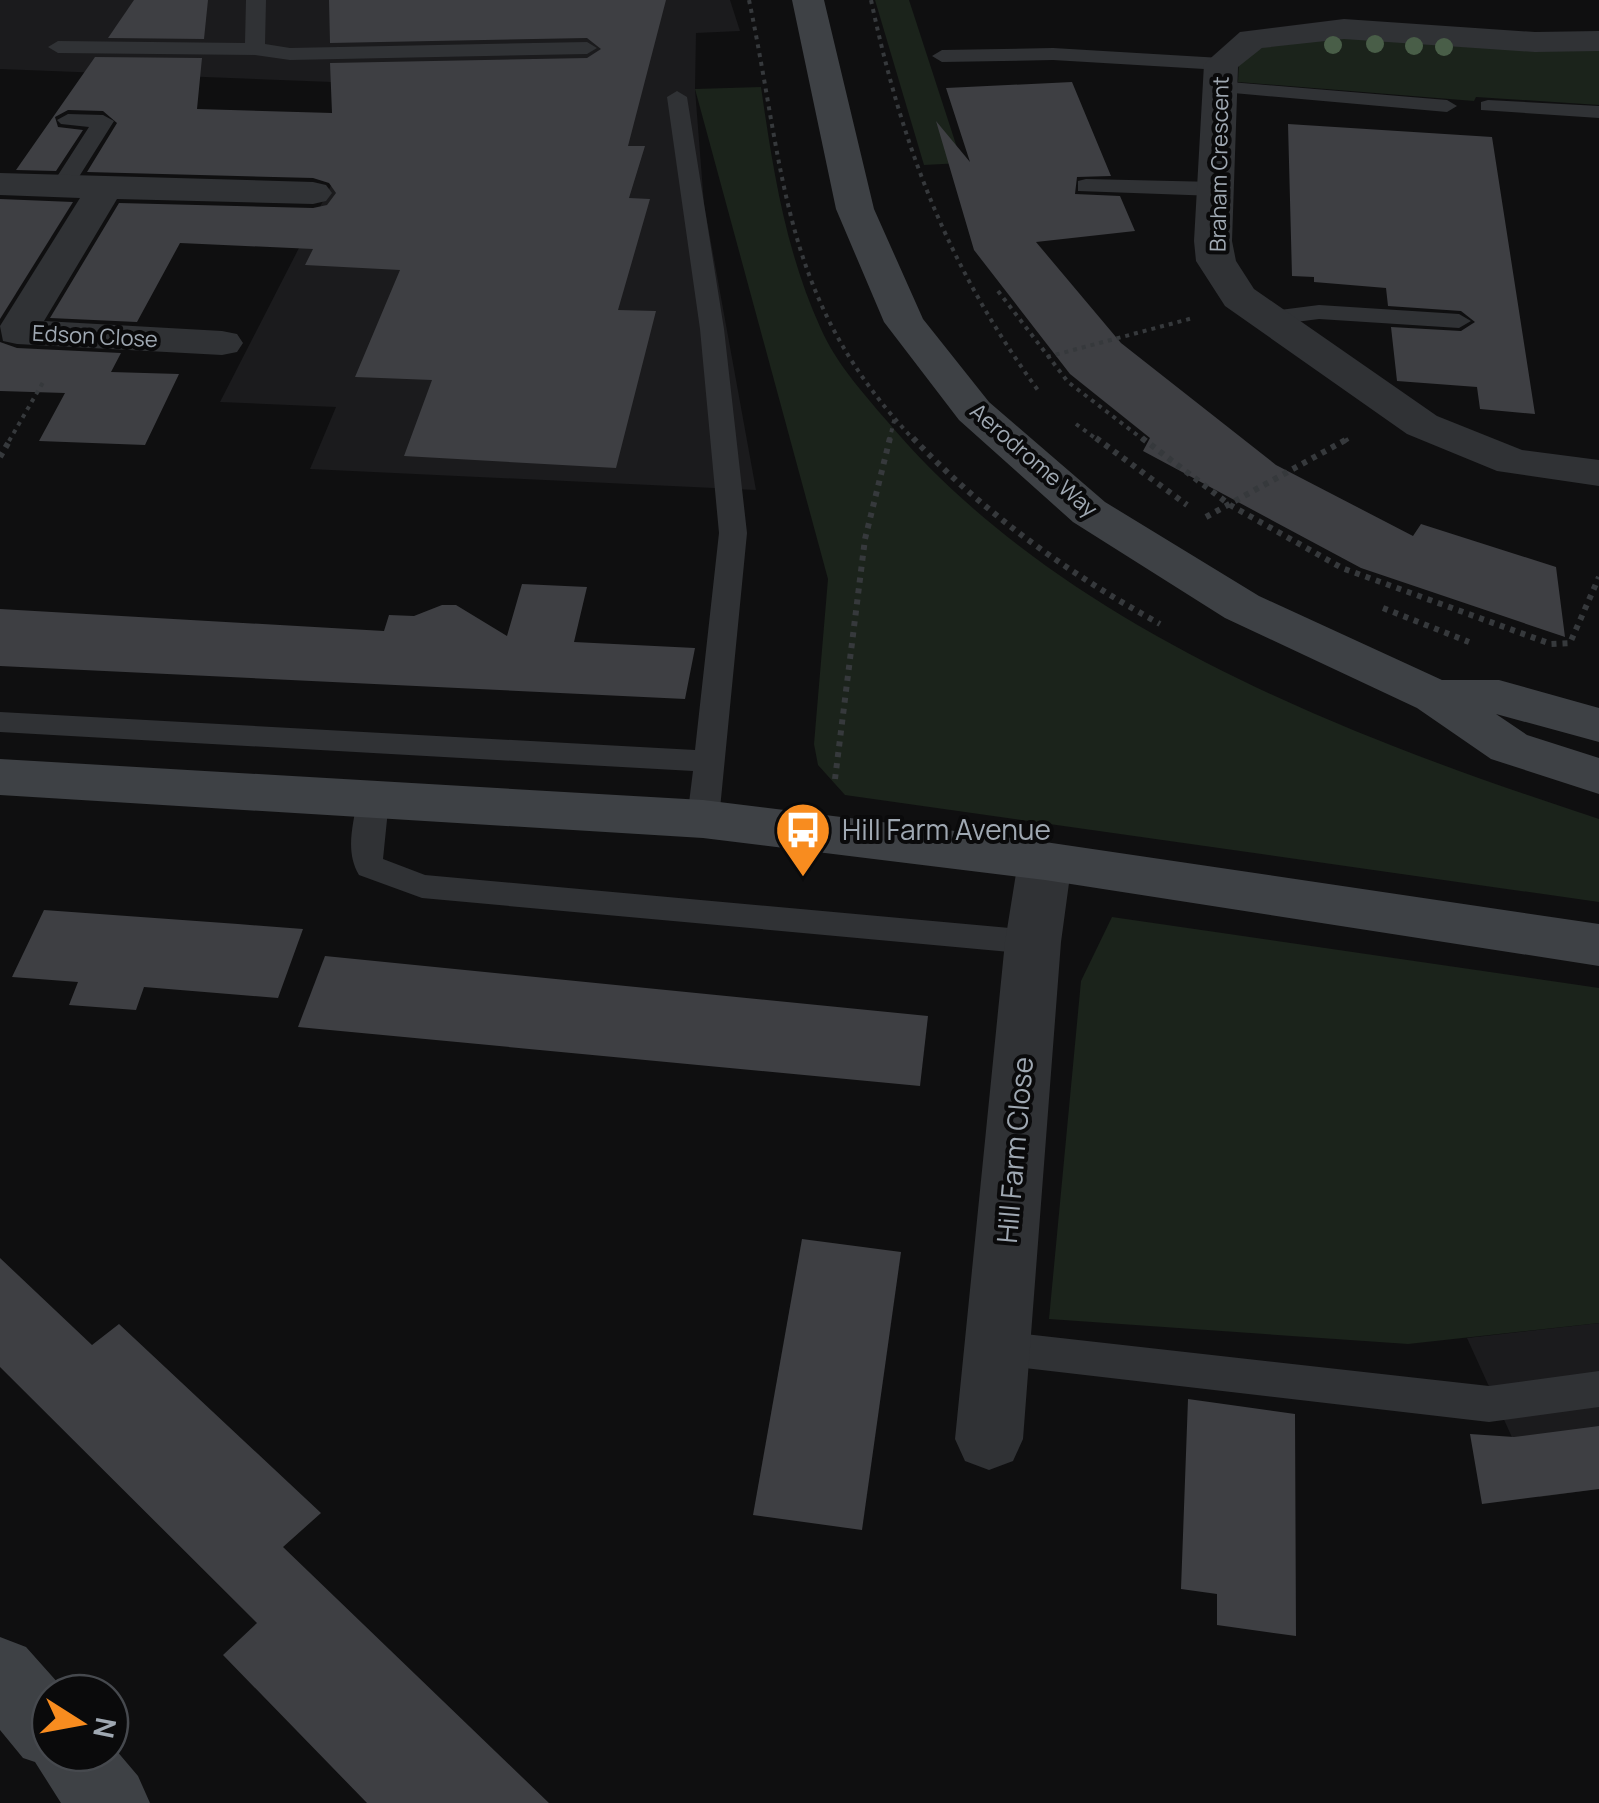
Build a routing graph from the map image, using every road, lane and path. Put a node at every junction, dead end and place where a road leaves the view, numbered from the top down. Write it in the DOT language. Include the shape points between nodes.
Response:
graph roads {
  1 [pos="256,0"];
  2 [pos="808,0"];
  3 [pos="870,0"];
  4 [pos="1599,42"];
  5 [pos="58,47"];
  6 [pos="586,48"];
  7 [pos="255,49"];
  8 [pos="942,56"];
  9 [pos="1220,76"];
  10 [pos="677,97"];
  11 [pos="1446,106"];
  12 [pos="1488,106"];
  13 [pos="1599,112"];
  14 [pos="68,120"];
  15 [pos="0,184"];
  16 [pos="62,186"];
  17 [pos="1086,186"];
  18 [pos="105,188"];
  19 [pos="1216,190"];
  20 [pos="312,194"];
  21 [pos="998,291"];
  22 [pos="1256,312"];
  23 [pos="1459,321"];
  24 [pos="71,335"];
  25 [pos="222,342"];
  26 [pos="1047,357"];
  27 [pos="1044,398"];
  28 [pos="1399,410"];
  29 [pos="895,416"];
  30 [pos="1074,422"];
  31 [pos="0,457"];
  32 [pos="1599,473"];
  33 [pos="1230,505"];
  34 [pos="1206,517"];
  35 [pos="1219,526"];
  36 [pos="1599,577"];
  37 [pos="1376,606"];
  38 [pos="1482,647"];
  39 [pos="1435,696"];
  40 [pos="0,722"];
  41 [pos="1599,725"];
  42 [pos="709,761"];
  43 [pos="1599,776"];
  44 [pos="0,777"];
  45 [pos="373,800"];
  46 [pos="704,819"];
  47 [pos="828,832"];
  48 [pos="1045,861"];
  49 [pos="1034,942"];
  50 [pos="1599,946"];
  51 [pos="998,1348"];
  52 [pos="1599,1389"];
  53 [pos="989,1438"];
  54 [pos="0,1673"];
  55 [pos="30,1708"];
  56 [pos="86,1773"];
  57 [pos="112,1803"];
  1 -- 7 [label="lane"];
  2 -- 39 [label="street, Aerodrome Way" via="855,209 904,322 974,411 1089,512 1227,598"];
  3 -- 27 [label="path" via="931,215 992,332"];
  4 -- 9 [label="street, Braham Crescent" via="1344,29 1252,39"];
  5 -- 7 [label="lane"];
  6 -- 7 [label="lane" via="290,54"];
  8 -- 9 [label="lane" via="1053,54"];
  9 -- 11 [label="lane"];
  9 -- 19 [label="street, Braham Crescent"];
  10 -- 42 [label="lane" via="712,328 733,534"];
  12 -- 13 [label="lane"];
  14 -- 16 [label="lane" via="103,121"];
  15 -- 16 [label="street"];
  16 -- 18 [label="street"];
  17 -- 19 [label="lane"];
  18 -- 20 [label="street"];
  18 -- 24 [label="street, Edson Close" via="17,332"];
  19 -- 22 [label="street, Braham Crescent" via="1216,260"];
  21 -- 26 [label="path"];
  22 -- 23 [label="lane"];
  22 -- 26 [label="path"];
  22 -- 28 [label="street, Braham Crescent"];
  24 -- 25 [label="street, Edson Close"];
  24 -- 31 [label="path"];
  26 -- 33 [label="path" via="1068,382"];
  28 -- 32 [label="street, Braham Crescent" via="1513,462"];
  28 -- 33 [label="path"];
  29 -- 47 [label="path" via="864,539"];
  30 -- 34 [label="path"];
  33 -- 34 [label="path"];
  33 -- 36 [label="path" via="1342,568 1552,644 1570,643"];
  34 -- 35 [label="path"];
  37 -- 38 [label="path"];
  39 -- 41 [label="street, Aerodrome Way" via="1499,697"];
  39 -- 43 [label="street, Aerodrome Way" via="1510,748"];
  40 -- 42 [label="lane"];
  42 -- 46 [label="lane"];
  44 -- 45 [label="street"];
  45 -- 46 [label="street"];
  45 -- 49 [label="lane" via="365,854 370,867 422,886"];
  46 -- 47 [label="street"];
  47 -- 48 [label="street"];
  48 -- 49 [label="street, Hill Farm Close"];
  48 -- 50 [label="street"];
  49 -- 51 [label="street, Hill Farm Close"];
  51 -- 52 [label="lane" via="1488,1404"];
  51 -- 53 [label="street, Hill Farm Close"];
  54 -- 55 [label="street"];
  56 -- 57 [label="street"];
}
